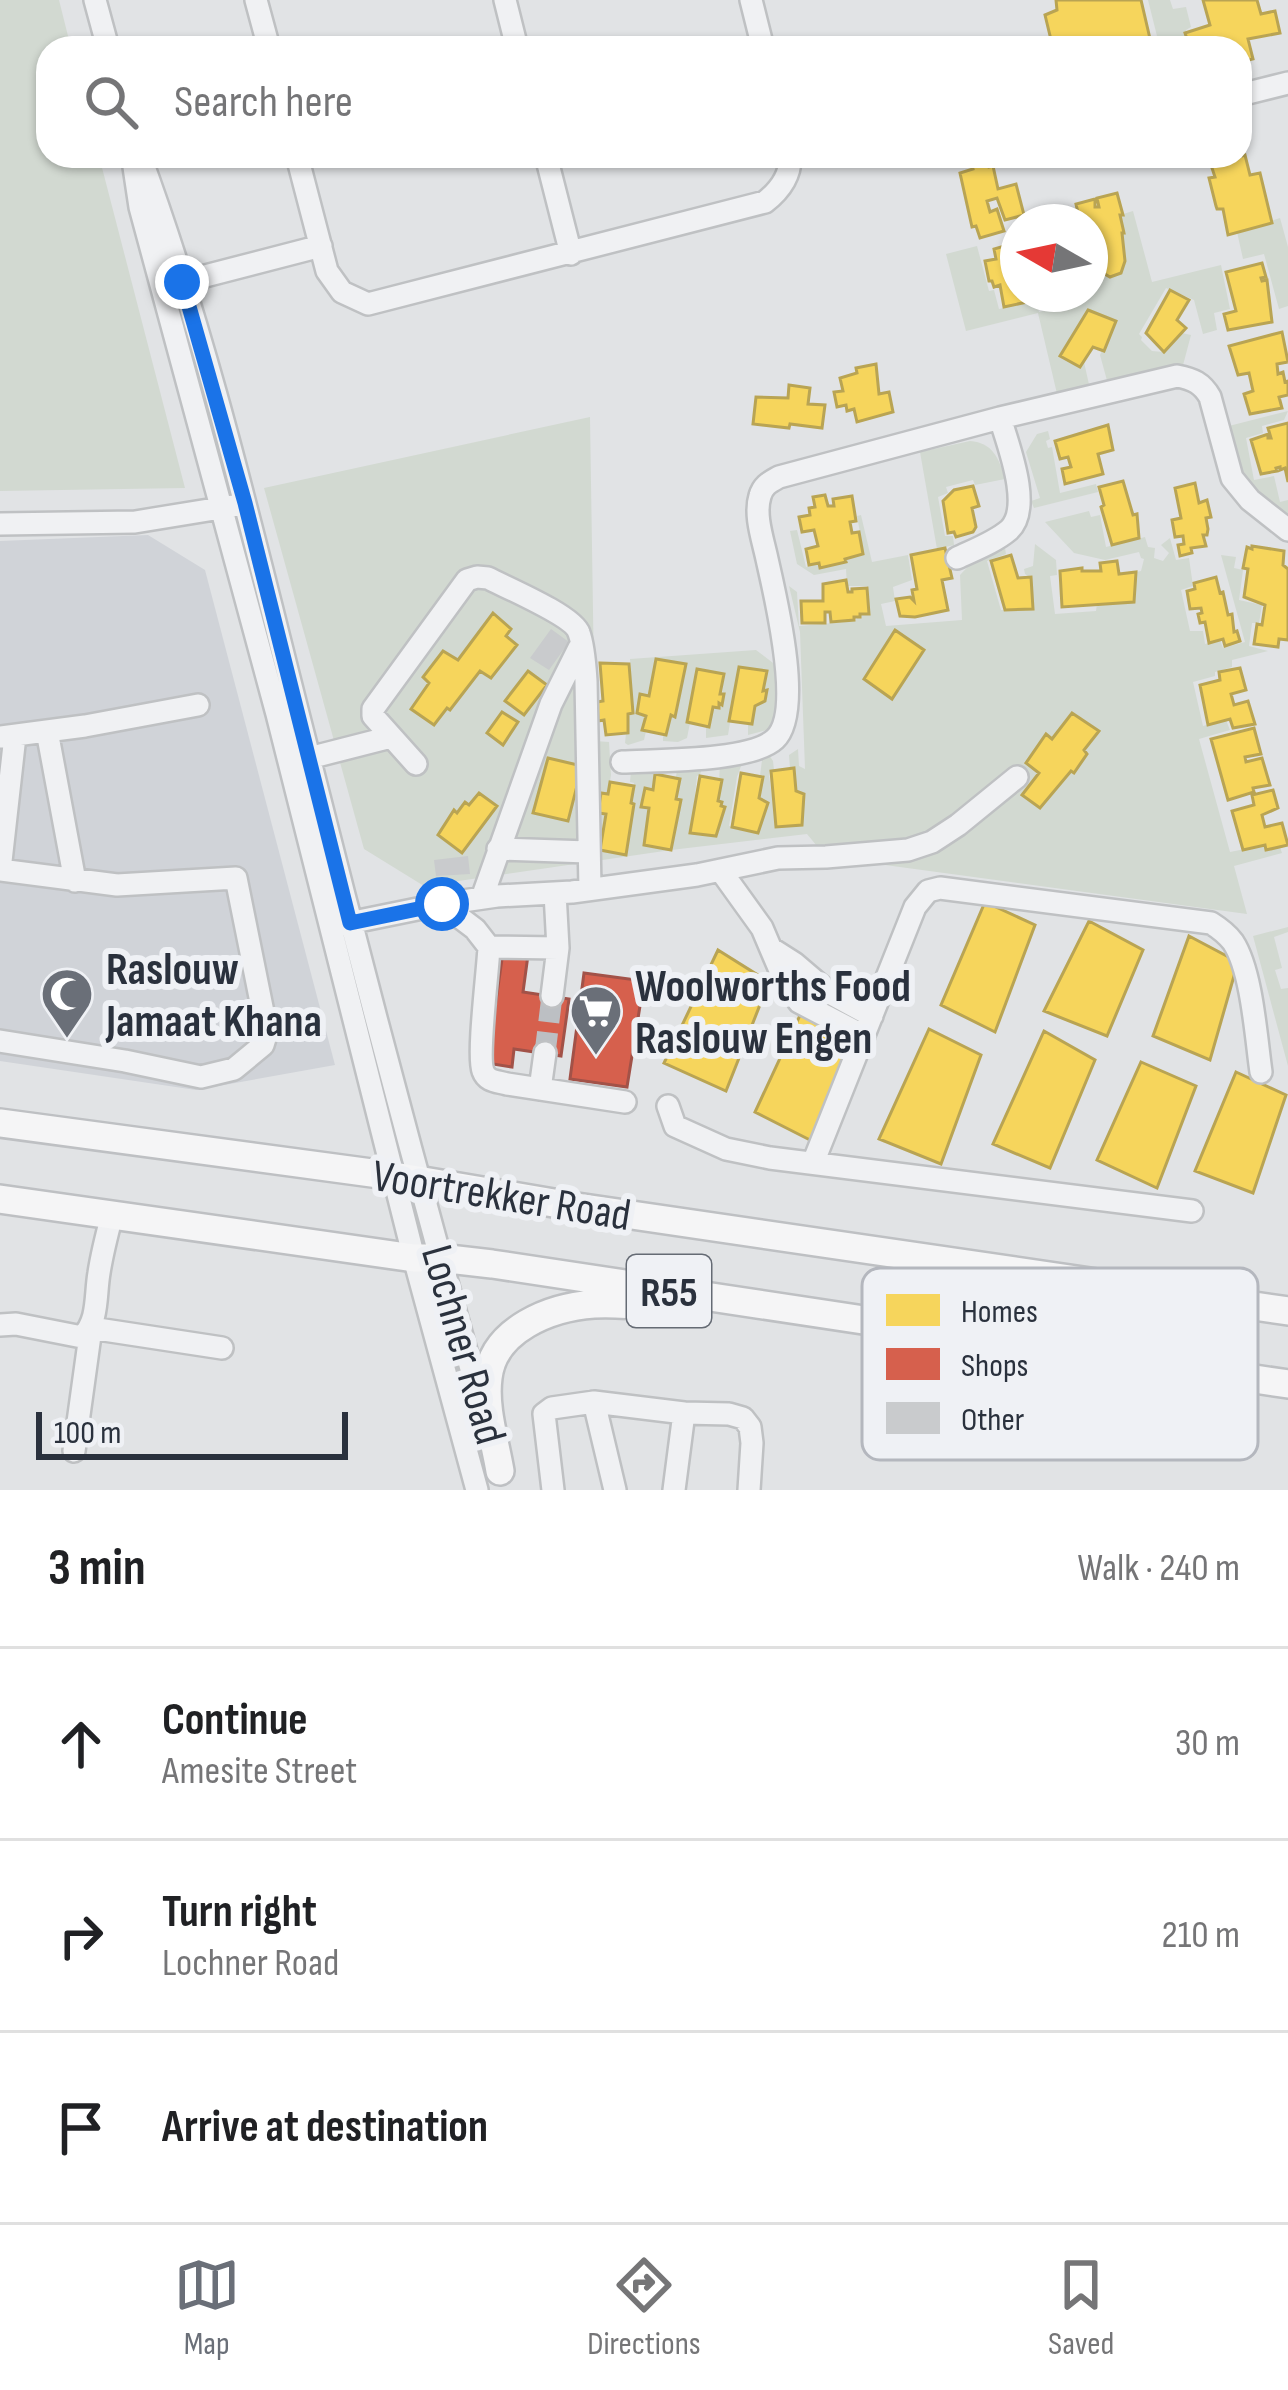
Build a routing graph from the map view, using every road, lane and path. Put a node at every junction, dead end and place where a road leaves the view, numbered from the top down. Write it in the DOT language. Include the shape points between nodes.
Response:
graph roads {
  1 [pos="95,0"];
  2 [pos="256,0"];
  3 [pos="505,0"];
  4 [pos="751,0"];
  5 [pos="105,36"];
  6 [pos="266,36"];
  7 [pos="515,36"];
  8 [pos="761,36"];
  9 [pos="1288,83"];
  10 [pos="1252,92"];
  11 [pos="137,168"];
  12 [pos="140,168"];
  13 [pos="300,168"];
  14 [pos="549,168"];
  15 [pos="788,168"];
  16 [pos="321,246"];
  17 [pos="571,254"];
  18 [pos="182,282"];
  19 [pos="1000,418"];
  20 [pos="245,503"];
  21 [pos="220,509"];
  22 [pos="0,524"];
  23 [pos="1288,530"];
  24 [pos="957,558"];
  25 [pos="579,648"];
  26 [pos="198,705"];
  27 [pos="46,731"];
  28 [pos="8,736"];
  29 [pos="392,737"];
  30 [pos="309,758"];
  31 [pos="622,762"];
  32 [pos="416,764"];
  33 [pos="1017,777"];
  34 [pos="498,849"];
  35 [pos="588,852"];
  36 [pos="0,870"];
  37 [pos="721,871"];
  38 [pos="75,881"];
  39 [pos="590,890"];
  40 [pos="555,893"];
  41 [pos="482,898"];
  42 [pos="442,904"];
  43 [pos="341,925"];
  44 [pos="489,947"];
  45 [pos="558,947"];
  46 [pos="552,996"];
  47 [pos="868,1026"];
  48 [pos="0,1041"];
  49 [pos="545,1054"];
  50 [pos="1262,1072"];
  51 [pos="540,1089"];
  52 [pos="625,1102"];
  53 [pos="668,1106"];
  54 [pos="0,1123"];
  55 [pos="813,1163"];
  56 [pos="407,1178"];
  57 [pos="0,1199"];
  58 [pos="1192,1211"];
  59 [pos="112,1215"];
  60 [pos="427,1258"];
  61 [pos="996,1268"];
  62 [pos="1258,1307"];
  63 [pos="1288,1311"];
  64 [pos="862,1321"];
  65 [pos="862,1323"];
  66 [pos="0,1324"];
  67 [pos="91,1328"];
  68 [pos="222,1348"];
  69 [pos="1258,1380"];
  70 [pos="1288,1384"];
  71 [pos="594,1402"];
  72 [pos="684,1413"];
  73 [pos="74,1451"];
  74 [pos="502,1480"];
  75 [pos="476,1490"];
  76 [pos="553,1490"];
  77 [pos="615,1490"];
  78 [pos="674,1490"];
  79 [pos="749,1490"];
  1 -- 5 [label="street"];
  2 -- 6 [label="street"];
  3 -- 7 [label="street"];
  4 -- 8 [label="street"];
  9 -- 10 [label="street"];
  11 -- 21 [label="street, Lochner Road" via="140,207"];
  12 -- 18 [label="street, Lochner Road"];
  13 -- 16 [label="street"];
  14 -- 17 [label="street"];
  15 -- 17 [label="street" via="765,202"];
  16 -- 17 [label="street" via="342,292 368,304"];
  16 -- 18 [label="street"];
  18 -- 20 [label="street, Lochner Road"];
  19 -- 23 [label="street" via="1188,378 1210,397 1239,489"];
  19 -- 24 [label="street" via="1018,514 1010,529"];
  19 -- 31 [label="street" via="765,486 758,508 782,629 782,728 775,740 734,755"];
  20 -- 21 [label="street"];
  20 -- 30 [label="street, Lochner Road"];
  21 -- 22 [label="street" via="135,522"];
  21 -- 43 [label="street, Lochner Road"];
  25 -- 29 [label="street" via="572,622 488,578 467,580 373,709"];
  25 -- 34 [label="street"];
  25 -- 35 [label="street"];
  26 -- 27 [label="street"];
  27 -- 28 [label="street"];
  27 -- 38 [label="street"];
  28 -- 36 [label="street"];
  29 -- 30 [label="street"];
  29 -- 32 [label="street"];
  30 -- 43 [label="street, Lochner Road"];
  33 -- 37 [label="street" via="958,825 908,850 778,858"];
  34 -- 35 [label="street"];
  34 -- 41 [label="street"];
  35 -- 39 [label="street"];
  36 -- 38 [label="street"];
  37 -- 39 [label="street"];
  37 -- 47 [label="street" via="788,969"];
  38 -- 48 [label="street" via="236,878 267,1032 263,1045 234,1069 201,1077"];
  39 -- 40 [label="street"];
  40 -- 41 [label="street"];
  40 -- 45 [label="street"];
  41 -- 42 [label="street"];
  42 -- 43 [label="street"];
  42 -- 44 [label="street"];
  43 -- 56 [label="street, Lochner Road"];
  44 -- 45 [label="street"];
  44 -- 51 [label="street" via="484,1074"];
  45 -- 46 [label="street"];
  47 -- 50 [label="street" via="915,907 940,888 1211,923 1233,942"];
  47 -- 55 [label="street"];
  49 -- 51 [label="street"];
  51 -- 52 [label="street"];
  53 -- 55 [label="street" via="675,1126 726,1149"];
  54 -- 56 [label="main road, Voortrekker Road / R55"];
  55 -- 58 [label="street"];
  56 -- 60 [label="street, Lochner Road"];
  56 -- 61 [label="main road, Voortrekker Road / R55"];
  57 -- 59 [label="main road, Voortrekker Road / R55"];
  59 -- 60 [label="main road, Voortrekker Road / R55"];
  59 -- 67 [label="street"];
  60 -- 64 [label="main road, Voortrekker Road / R55"];
  60 -- 74 [label="street, Lochner Road"];
  60 -- 75 [label="street, Lochner Road"];
  62 -- 63 [label="main road, Voortrekker Road / R55"];
  65 -- 74 [label="main road" via="604,1304 560,1311 509,1336 491,1361 488,1400"];
  66 -- 67 [label="street" via="82,1337"];
  67 -- 68 [label="street"];
  67 -- 73 [label="street"];
  69 -- 70 [label="main road, Voortrekker Road / R55"];
  71 -- 72 [label="street"];
  71 -- 76 [label="street" via="544,1414"];
  71 -- 77 [label="street"];
  72 -- 78 [label="street"];
  72 -- 79 [label="street" via="743,1418 752,1443"];
}
